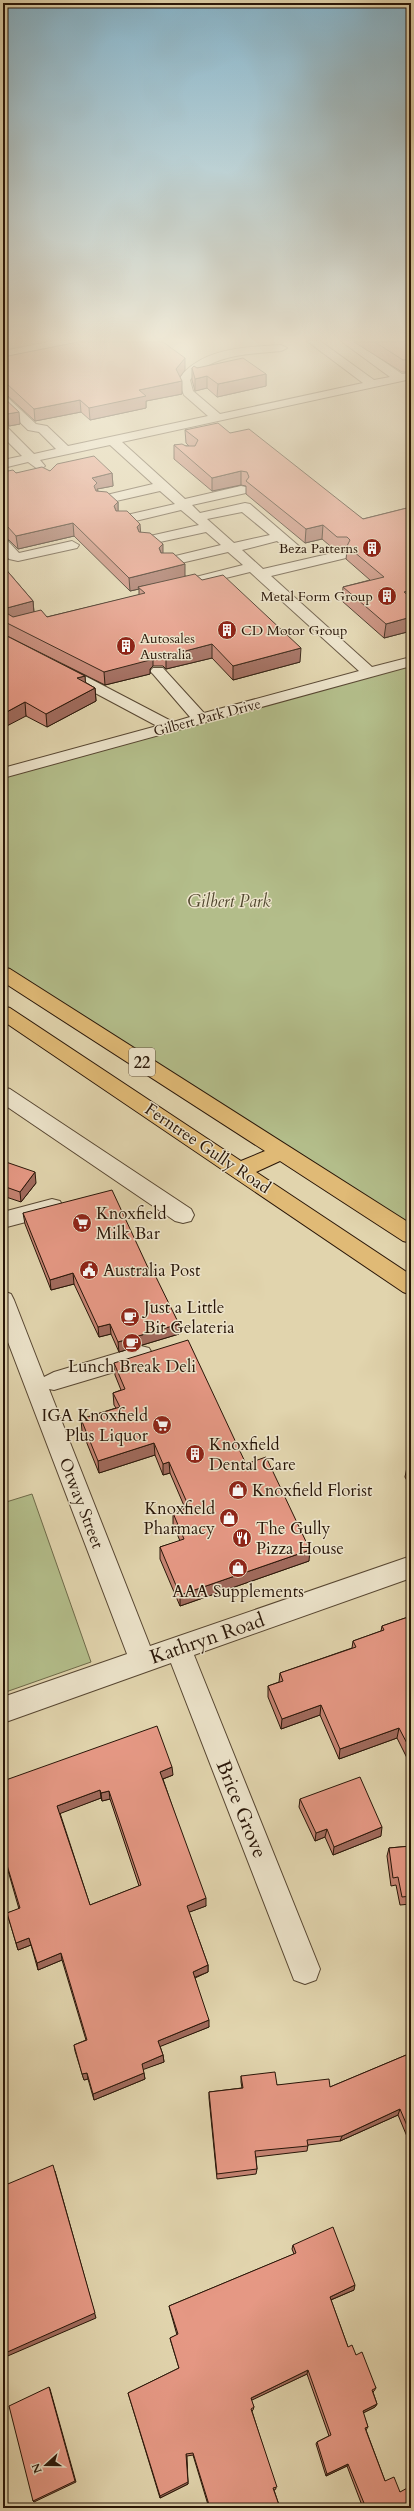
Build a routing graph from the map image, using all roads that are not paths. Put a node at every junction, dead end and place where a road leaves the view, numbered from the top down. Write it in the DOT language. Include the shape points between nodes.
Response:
graph roads {
  1 [pos="32,458"];
  2 [pos="50,458"];
  3 [pos="132,458"];
  4 [pos="3,464"];
  5 [pos="59,467"];
  6 [pos="48,474"];
  7 [pos="163,486"];
  8 [pos="245,493"];
  9 [pos="103,500"];
  10 [pos="189,509"];
  11 [pos="123,520"];
  12 [pos="208,527"];
  13 [pos="146,541"];
  14 [pos="3,544"];
  15 [pos="72,545"];
  16 [pos="232,547"];
  17 [pos="341,554"];
  18 [pos="168,562"];
  19 [pos="257,570"];
  20 [pos="161,590"];
  21 [pos="45,661"];
  22 [pos="411,662"];
  23 [pos="158,671"];
  24 [pos="370,673"];
  25 [pos="201,719"];
  26 [pos="171,727"];
  27 [pos="3,773"];
  28 [pos="3,973"];
  29 [pos="3,1012"];
  30 [pos="3,1094"];
  31 [pos="282,1152"];
  32 [pos="241,1170"];
  33 [pos="262,1184"];
  34 [pos="136,1185"];
  35 [pos="112,1191"];
  36 [pos="68,1203"];
  37 [pos="183,1215"];
  38 [pos="3,1220"];
  39 [pos="411,1235"];
  40 [pos="411,1286"];
  41 [pos="3,1300"];
  42 [pos="158,1350"];
  43 [pos="54,1381"];
  44 [pos="411,1567"];
  45 [pos="178,1648"];
  46 [pos="143,1661"];
  47 [pos="3,1710"];
  48 [pos="306,1969"];
  1 -- 4 [label="street"];
  1 -- 6 [label="street"];
  2 -- 5 [label="street"];
  3 -- 7 [label="street"];
  7 -- 9 [label="street"];
  7 -- 10 [label="street"];
  8 -- 10 [label="street"];
  10 -- 11 [label="street"];
  10 -- 12 [label="street"];
  10 -- 16 [label="street" via="245,507 289,539"];
  12 -- 13 [label="street"];
  12 -- 16 [label="street"];
  14 -- 15 [label="street" via="16,557"];
  16 -- 18 [label="street"];
  16 -- 19 [label="street"];
  17 -- 19 [label="street"];
  19 -- 20 [label="street"];
  19 -- 24 [label="street"];
  21 -- 26 [label="street"];
  22 -- 24 [label="street, Gilbert Park Drive"];
  23 -- 25 [label="street"];
  24 -- 25 [label="street, Gilbert Park Drive"];
  25 -- 26 [label="street, Gilbert Park Drive"];
  26 -- 27 [label="street, Gilbert Park Drive"];
  28 -- 31 [label="main road, Ferntree Gully Road / 22"];
  29 -- 32 [label="main road, Ferntree Gully Road / 22"];
  30 -- 34 [label="street"];
  31 -- 32 [label="main road"];
  31 -- 33 [label="main road"];
  31 -- 39 [label="main road, Ferntree Gully Road / 22"];
  32 -- 33 [label="main road, Ferntree Gully Road / 22"];
  33 -- 40 [label="main road, Ferntree Gully Road / 22"];
  34 -- 35 [label="street"];
  34 -- 37 [label="street"];
  36 -- 38 [label="street"];
  41 -- 46 [label="street, Otway Street"];
  42 -- 43 [label="street"];
  44 -- 45 [label="street, Kathryn Road"];
  45 -- 46 [label="street, Kathryn Road"];
  45 -- 48 [label="street, Brice Grove"];
  46 -- 47 [label="street, Kathryn Road"];
}
